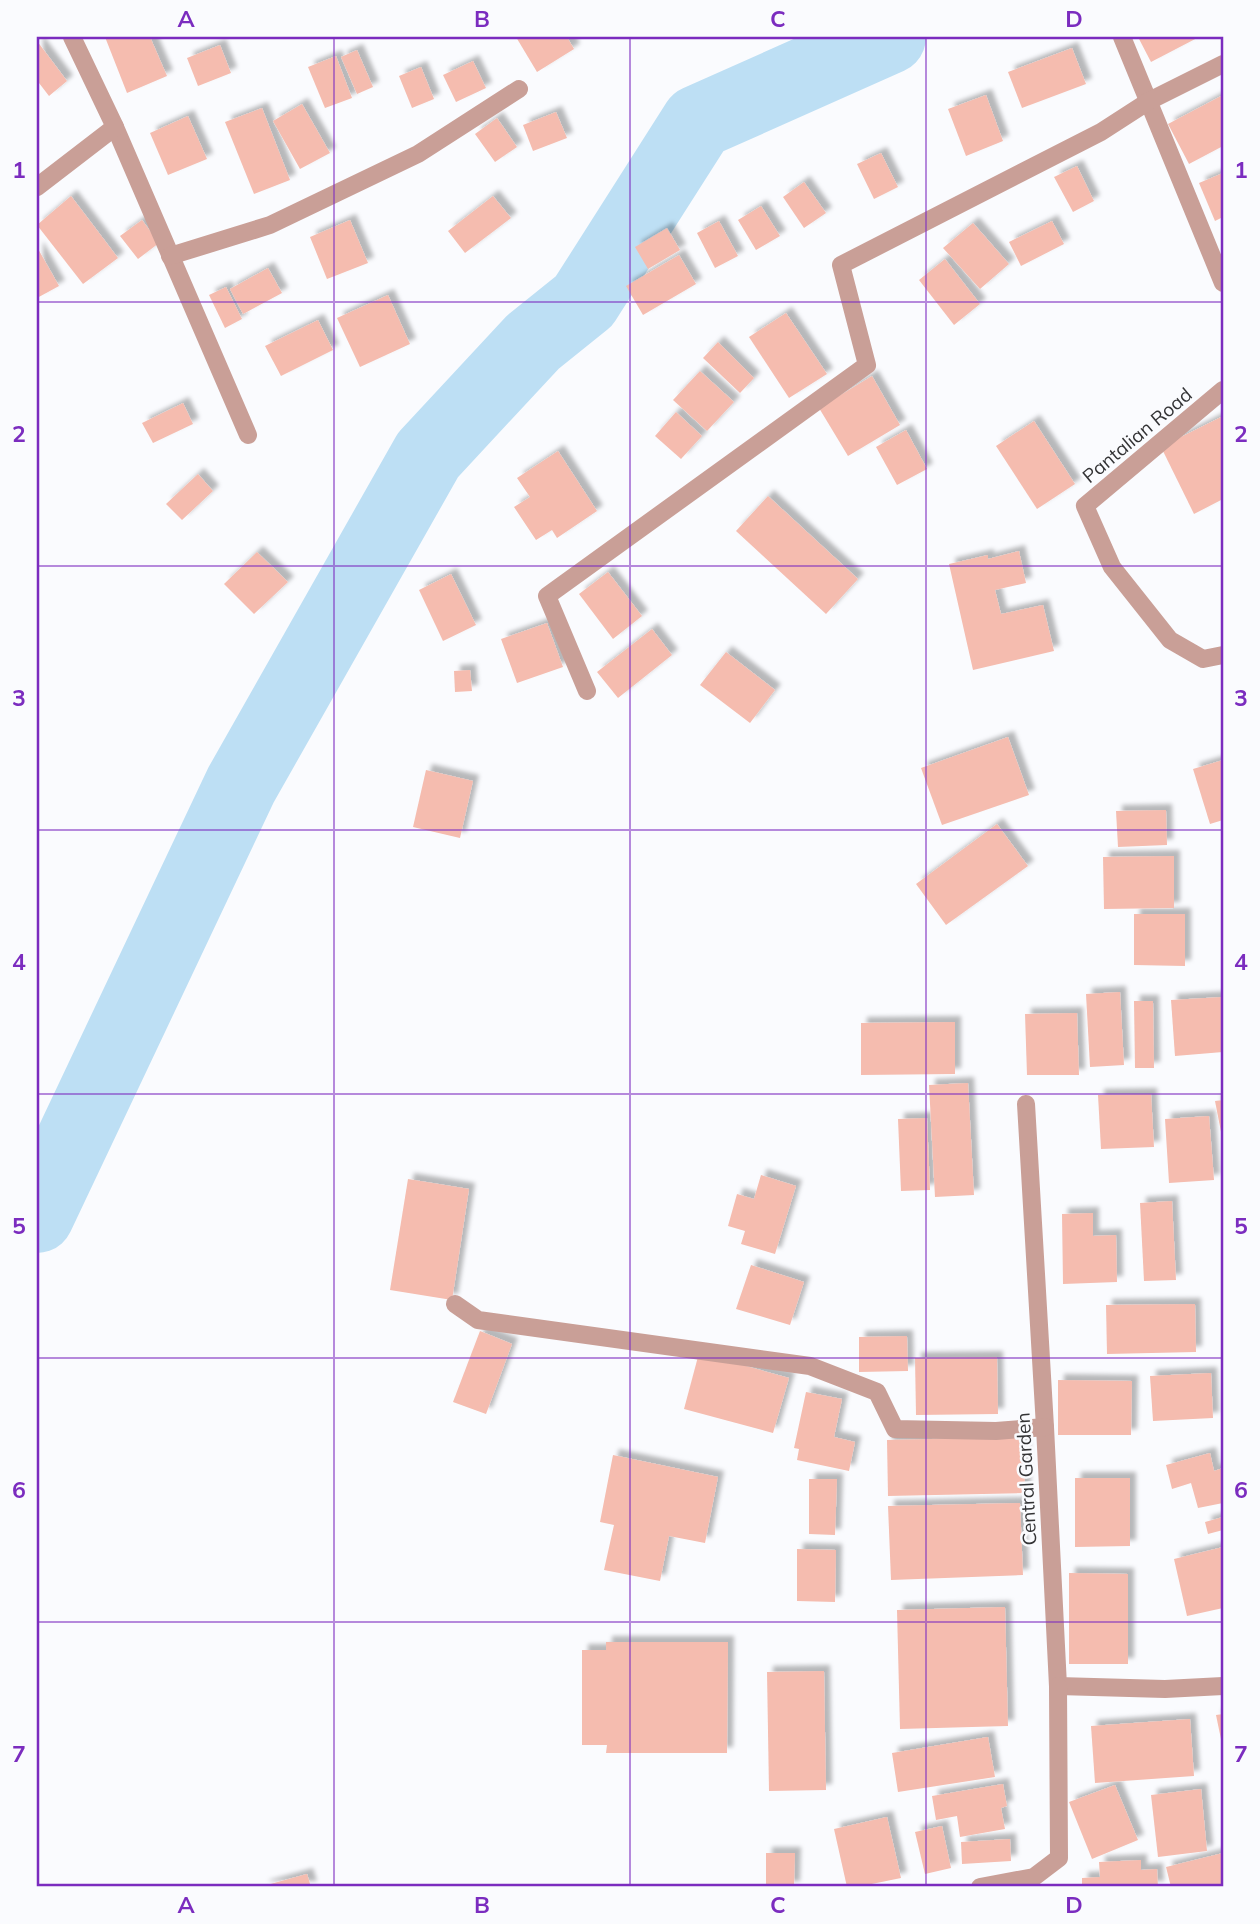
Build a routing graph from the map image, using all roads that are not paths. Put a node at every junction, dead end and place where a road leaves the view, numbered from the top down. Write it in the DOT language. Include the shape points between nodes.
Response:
graph roads {
  1 [pos="72,37"];
  2 [pos="1122,37"];
  3 [pos="1223,64"];
  4 [pos="519,89"];
  5 [pos="1149,102"];
  6 [pos="114,127"];
  7 [pos="37,187"];
  8 [pos="170,256"];
  9 [pos="1223,283"];
  10 [pos="1223,390"];
  11 [pos="248,435"];
  12 [pos="1223,655"];
  13 [pos="587,691"];
  14 [pos="1026,1104"];
  15 [pos="455,1304"];
  16 [pos="1045,1427"];
  17 [pos="1058,1686"];
  18 [pos="1223,1686"];
  19 [pos="980,1887"];
  1 -- 6 [label="street"];
  2 -- 5 [label="street"];
  3 -- 5 [label="street"];
  4 -- 8 [label="street" via="418,154 270,225"];
  5 -- 9 [label="street"];
  5 -- 13 [label="street" via="1101,132 841,265 867,365 547,596"];
  6 -- 7 [label="street"];
  6 -- 8 [label="street"];
  8 -- 11 [label="street"];
  10 -- 12 [label="street, Pantalian Road" via="1085,506 1112,567 1170,640 1203,659"];
  14 -- 16 [label="street, Central Garden"];
  15 -- 16 [label="street" via="478,1320 810,1366 877,1392 895,1429"];
  16 -- 17 [label="street, Central Garden"];
  17 -- 18 [label="street"];
  17 -- 19 [label="street, Central Garden" via="1059,1858 1034,1877"];
}
